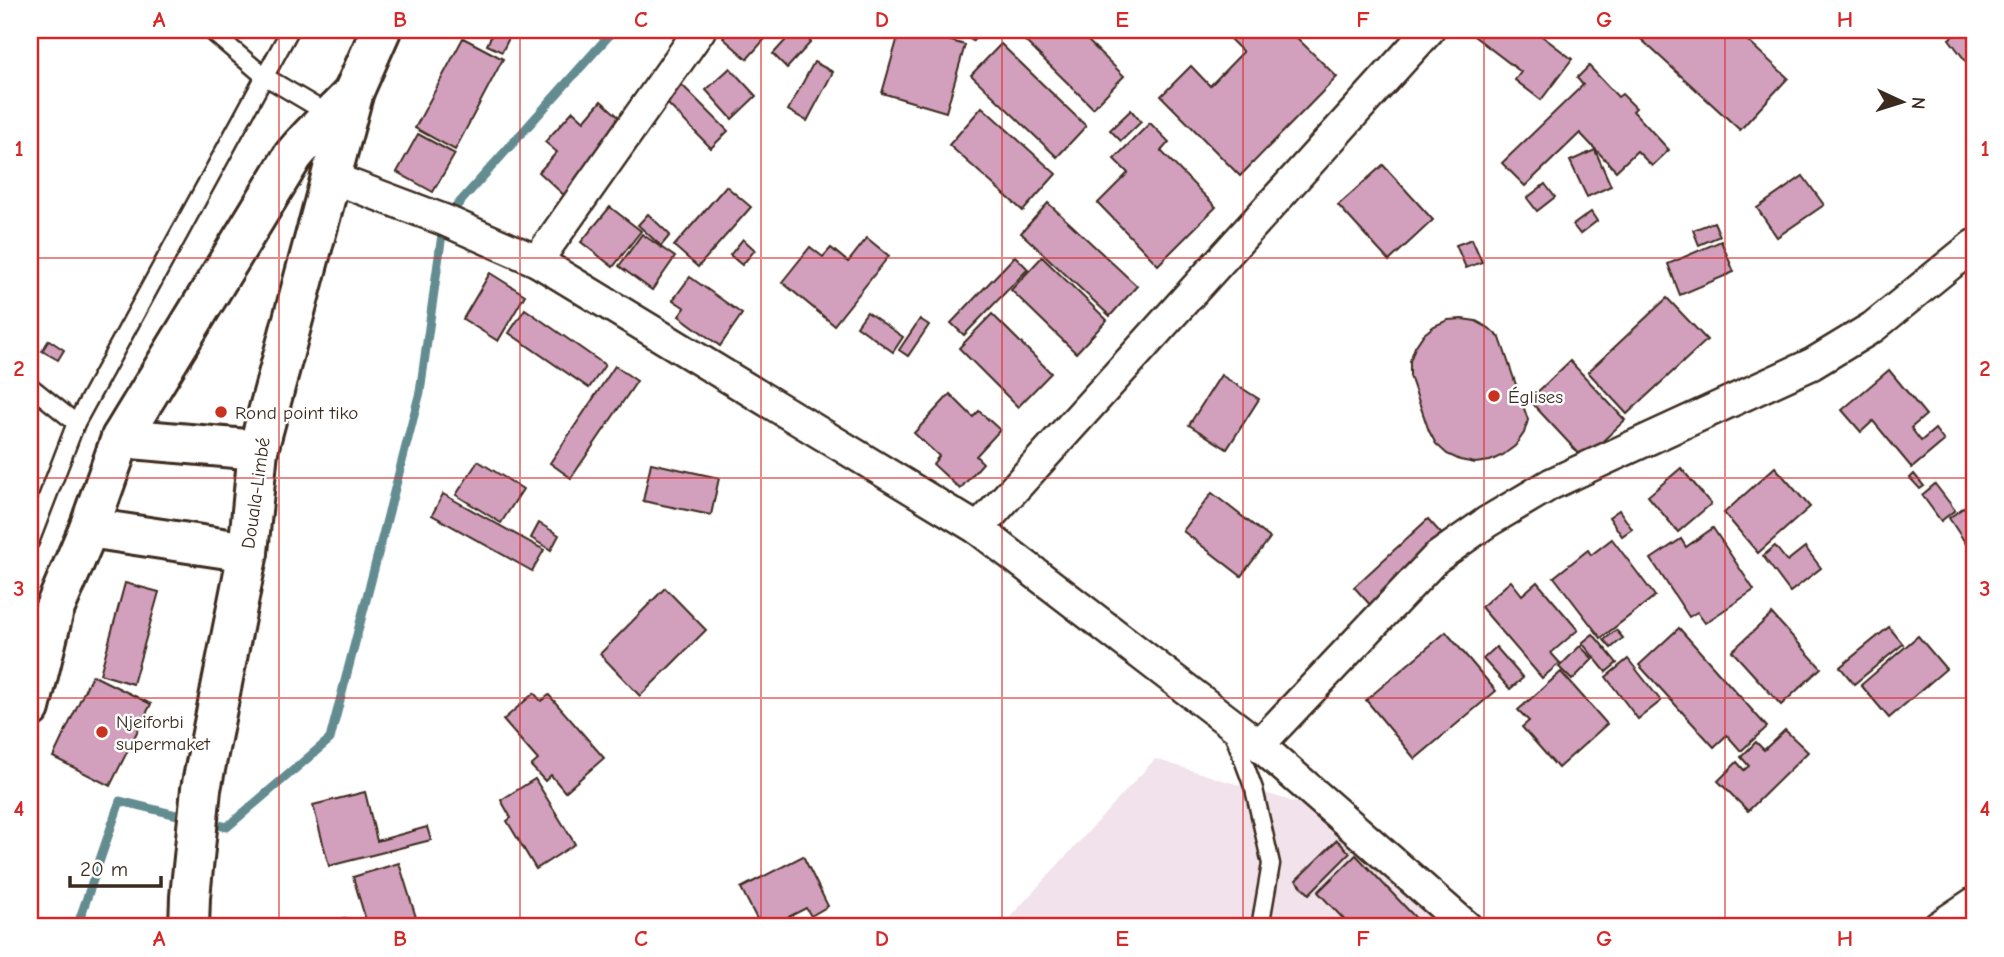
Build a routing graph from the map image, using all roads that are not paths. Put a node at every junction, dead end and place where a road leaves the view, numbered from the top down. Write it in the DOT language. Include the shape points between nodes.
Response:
graph roads {
  1 [pos="210,30"];
  2 [pos="290,30"];
  3 [pos="381,30"];
  4 [pos="700,30"];
  5 [pos="1429,30"];
  6 [pos="264,76"];
  7 [pos="343,104"];
  8 [pos="330,177"];
  9 [pos="1974,245"];
  10 [pos="537,261"];
  11 [pos="30,386"];
  12 [pos="76,423"];
  13 [pos="121,438"];
  14 [pos="258,450"];
  15 [pos="89,528"];
  16 [pos="978,529"];
  17 [pos="30,542"];
  18 [pos="248,552"];
  19 [pos="30,708"];
  20 [pos="1230,723"];
  21 [pos="1259,745"];
  22 [pos="1974,902"];
  23 [pos="190,912"];
  24 [pos="1260,927"];
  25 [pos="1467,927"];
  26 [pos="1938,927"];
  1 -- 6 [label="lane"];
  2 -- 6 [label="lane"];
  3 -- 7 [label="main road, Douala-Limbé"];
  4 -- 10 [label="street"];
  5 -- 16 [label="street"];
  6 -- 7 [label="lane"];
  6 -- 12 [label="lane"];
  7 -- 8 [label="main road, Douala-Limbé"];
  7 -- 13 [label="main road" via="293,156"];
  8 -- 10 [label="street"];
  8 -- 14 [label="main road, Douala-Limbé"];
  9 -- 21 [label="street" via="1873,327 1812,364 1551,484 1487,522 1436,558"];
  10 -- 16 [label="street"];
  11 -- 12 [label="lane"];
  12 -- 17 [label="lane"];
  13 -- 14 [label="main road"];
  13 -- 15 [label="main road"];
  14 -- 18 [label="main road, Douala-Limbé"];
  15 -- 18 [label="main road"];
  15 -- 19 [label="main road" via="54,610"];
  16 -- 20 [label="street"];
  18 -- 23 [label="main road, Douala-Limbé" via="201,789"];
  20 -- 21 [label="street"];
  20 -- 24 [label="lane" via="1254,789 1271,864"];
  21 -- 25 [label="street"];
  22 -- 26 [label="street"];
}
